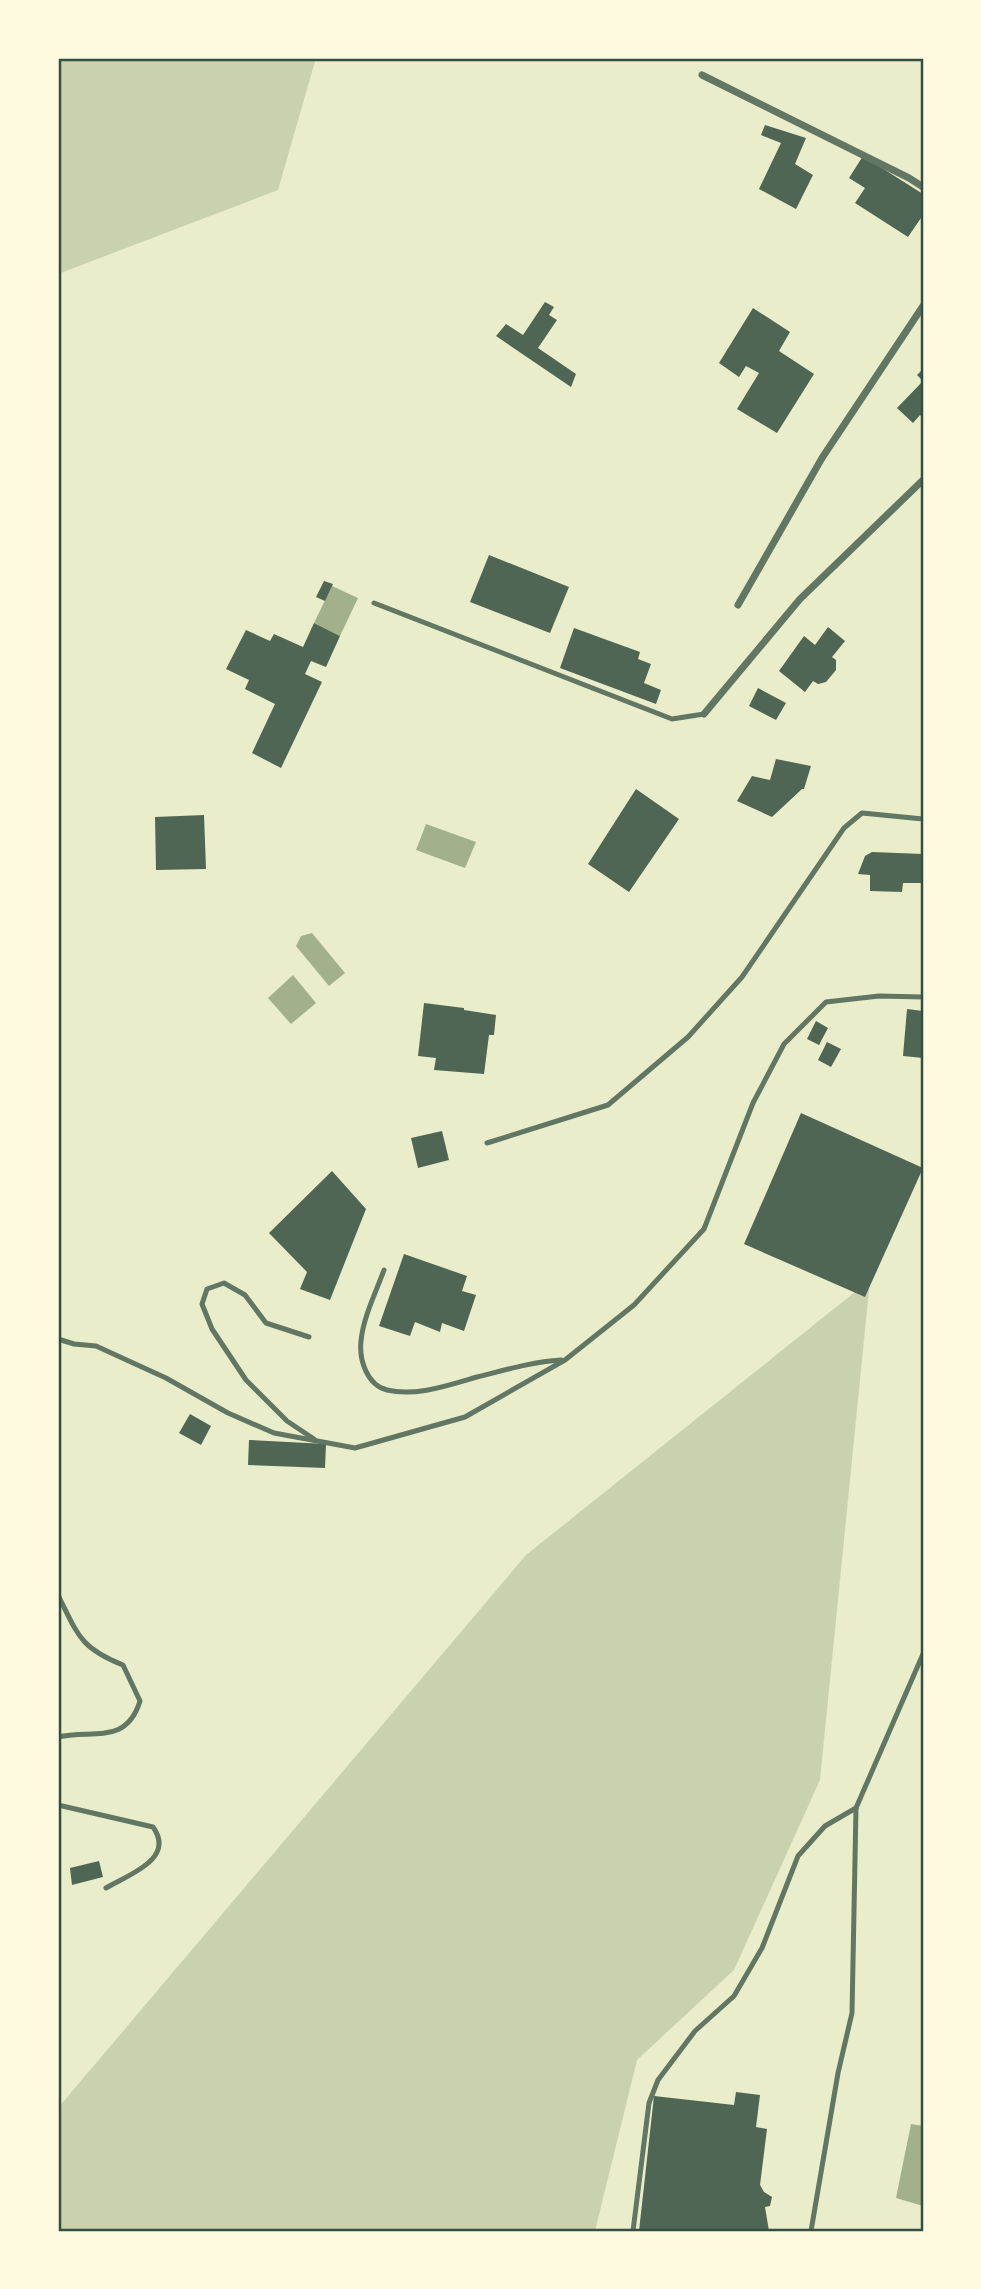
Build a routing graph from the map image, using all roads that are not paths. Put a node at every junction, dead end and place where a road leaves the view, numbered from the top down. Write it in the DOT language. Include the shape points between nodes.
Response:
graph roads {
  1 [pos="702,75"];
  2 [pos="923,187"];
  3 [pos="923,306"];
  4 [pos="923,480"];
  5 [pos="374,603"];
  6 [pos="738,605"];
  7 [pos="704,714"];
  8 [pos="923,819"];
  9 [pos="923,997"];
  10 [pos="488,1143"];
  11 [pos="384,1270"];
  12 [pos="309,1337"];
  13 [pos="58,1339"];
  14 [pos="565,1360"];
  15 [pos="316,1441"];
  16 [pos="58,1595"];
  17 [pos="923,1654"];
  18 [pos="58,1737"];
  19 [pos="58,1805"];
  20 [pos="856,1808"];
  21 [pos="106,1888"];
  22 [pos="633,2231"];
  23 [pos="811,2231"];
  1 -- 2 [label="street"];
  3 -- 6 [label="street" via="822,458"];
  4 -- 7 [label="street" via="800,599"];
  5 -- 7 [label="lane" via="672,719"];
  8 -- 10 [label="lane" via="862,813 844,828 742,977 688,1037 608,1105"];
  9 -- 14 [label="lane" via="826,1002 784,1044 753,1103 704,1228 634,1305"];
  11 -- 14 [label="lane" via="360,1341 363,1367 384,1390 442,1387"];
  12 -- 15 [label="lane" via="266,1323 245,1295 224,1283 207,1289 202,1304 212,1329 246,1380"];
  13 -- 15 [label="lane" via="96,1346 274,1433"];
  14 -- 15 [label="lane" via="465,1417 355,1448"];
  16 -- 18 [label="lane" via="83,1643 101,1657 123,1665 140,1701 129,1722 115,1732"];
  17 -- 20 [label="lane"];
  19 -- 21 [label="lane" via="153,1827 158,1834 159,1846 149,1865"];
  20 -- 22 [label="lane" via="825,1826 799,1856 762,1948 734,1996 695,2031 658,2080 649,2103"];
  20 -- 23 [label="lane" via="852,2013"];
}
